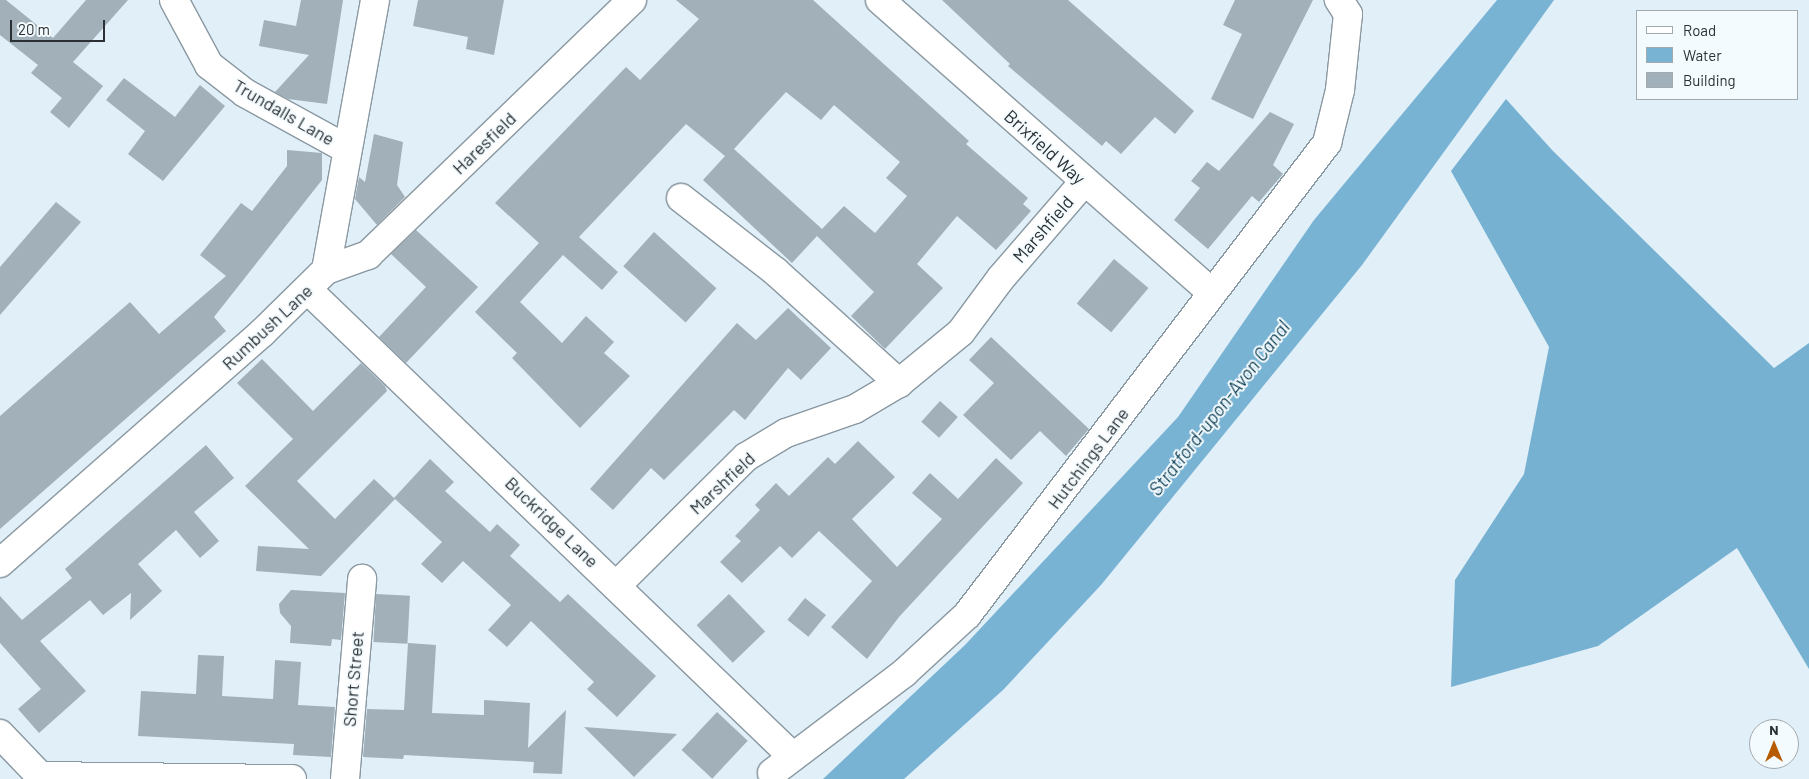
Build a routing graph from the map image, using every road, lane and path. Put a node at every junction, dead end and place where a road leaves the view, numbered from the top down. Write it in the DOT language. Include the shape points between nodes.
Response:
graph roads {
  1 [pos="174,0"];
  2 [pos="375,0"];
  3 [pos="632,0"];
  4 [pos="880,0"];
  5 [pos="1339,0"];
  6 [pos="347,149"];
  7 [pos="1084,182"];
  8 [pos="681,198"];
  9 [pos="326,270"];
  10 [pos="309,291"];
  11 [pos="1211,292"];
  12 [pos="900,383"];
  13 [pos="0,564"];
  14 [pos="362,579"];
  15 [pos="617,585"];
  16 [pos="0,734"];
  17 [pos="782,764"];
  18 [pos="41,777"];
  19 [pos="292,779"];
  20 [pos="345,779"];
  1 -- 6 [label="street, Trundalls Lane" via="208,65 245,94"];
  2 -- 6 [label="street, Rumbush Lane"];
  3 -- 9 [label="street, Haresfield" via="368,255"];
  4 -- 7 [label="street, Brixfield Way"];
  5 -- 11 [label="street, Hutchings Lane" via="1348,14 1340,90 1327,143"];
  6 -- 9 [label="street, Rumbush Lane"];
  7 -- 11 [label="street, Brixfield Way"];
  7 -- 12 [label="street, Marshfield" via="1001,278 961,332"];
  8 -- 12 [label="street" via="776,272"];
  9 -- 10 [label="street, Rumbush Lane"];
  10 -- 13 [label="street, Rumbush Lane"];
  10 -- 15 [label="street, Buckridge Lane"];
  11 -- 17 [label="street, Hutchings Lane" via="967,615 904,673"];
  12 -- 15 [label="street, Marshfield" via="855,409 786,433 746,457"];
  14 -- 20 [label="street, Short Street"];
  15 -- 17 [label="street, Buckridge Lane"];
  16 -- 18 [label="street"];
  18 -- 19 [label="street"];
}
